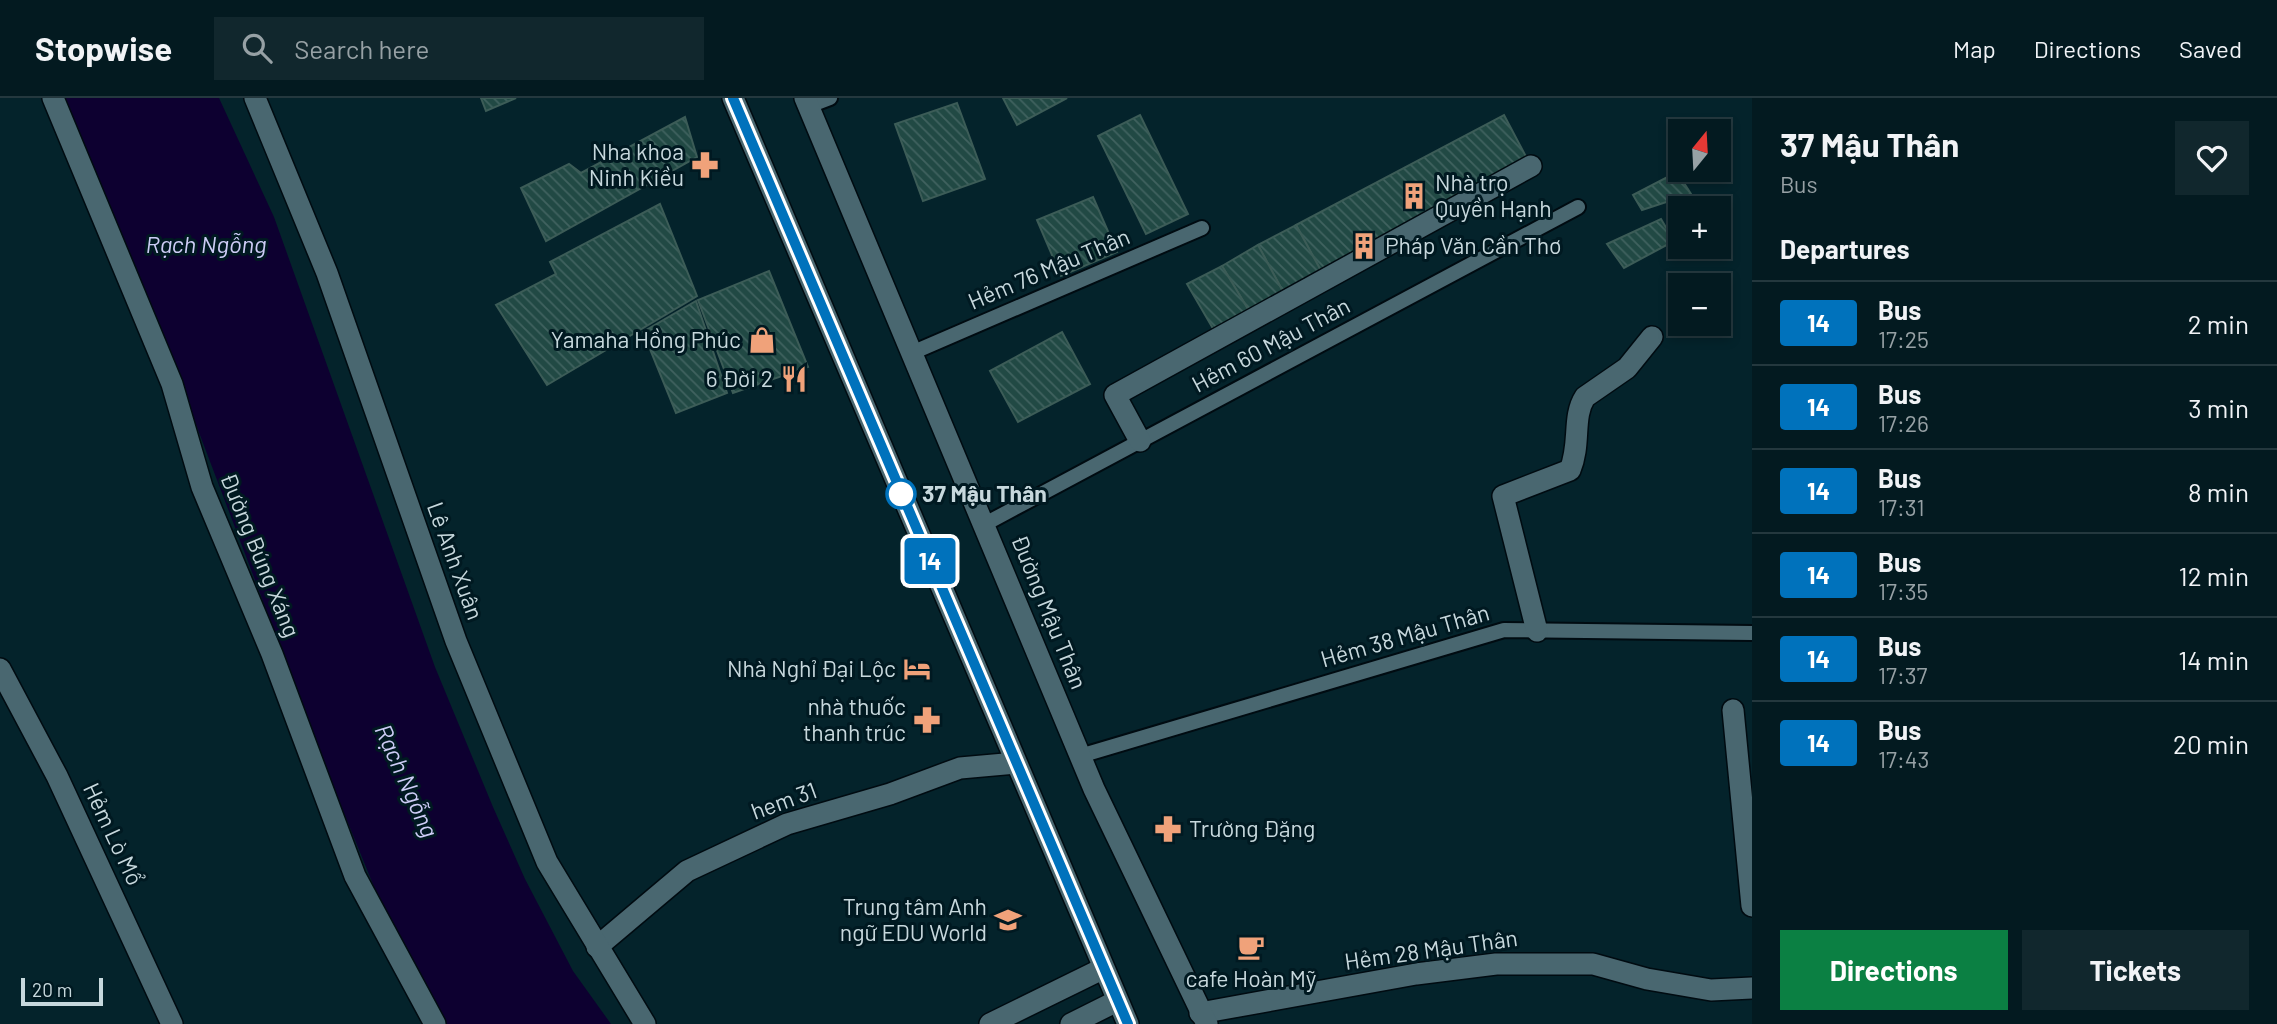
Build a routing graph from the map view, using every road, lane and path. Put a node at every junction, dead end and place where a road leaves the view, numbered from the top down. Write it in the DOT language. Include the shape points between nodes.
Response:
graph roads {
  1 [pos="53,98"];
  2 [pos="256,98"];
  3 [pos="733,98"];
  4 [pos="830,98"];
  5 [pos="807,102"];
  6 [pos="1531,166"];
  7 [pos="1578,207"];
  8 [pos="1202,228"];
  9 [pos="1652,337"];
  10 [pos="914,352"];
  11 [pos="1140,441"];
  12 [pos="985,524"];
  13 [pos="1537,631"];
  14 [pos="1752,633"];
  15 [pos="0,669"];
  16 [pos="1733,710"];
  17 [pos="1080,756"];
  18 [pos="1016,763"];
  19 [pos="1752,906"];
  20 [pos="597,947"];
  21 [pos="1102,969"];
  22 [pos="1752,988"];
  23 [pos="1117,1001"];
  24 [pos="1203,1019"];
  25 [pos="172,1024"];
  26 [pos="435,1024"];
  27 [pos="645,1024"];
  28 [pos="990,1024"];
  29 [pos="1071,1024"];
  30 [pos="1128,1024"];
  1 -- 26 [label="street, Đường Búng Xáng" via="172,384 202,487 272,654 355,876"];
  2 -- 20 [label="street, Lê Anh Xuân" via="327,273 456,641 547,862"];
  3 -- 18 [label="street"];
  4 -- 5 [label="lane"];
  5 -- 10 [label="street, Đường Mậu Thân"];
  6 -- 11 [label="street" via="1115,395"];
  7 -- 11 [label="lane, Hẻm 60 Mậu Thân"];
  8 -- 10 [label="lane, Hẻm 76 Mậu Thân"];
  9 -- 13 [label="street" via="1627,368 1580,405 1577,454 1570,470 1503,496"];
  10 -- 12 [label="street, Đường Mậu Thân"];
  11 -- 12 [label="lane, Hẻm 60 Mậu Thân"];
  12 -- 17 [label="street, Đường Mậu Thân"];
  13 -- 14 [label="lane, Hẻm 38 Mậu Thân"];
  13 -- 17 [label="lane, Hẻm 38 Mậu Thân" via="1504,630"];
  15 -- 25 [label="street, Hẻm Lò Mổ" via="57,776"];
  16 -- 19 [label="street"];
  17 -- 24 [label="street, Đường Mậu Thân"];
  18 -- 20 [label="street, hem 31" via="960,768 787,824 687,871"];
  18 -- 21 [label="street"];
  20 -- 27 [label="street, Lê Anh Xuân"];
  21 -- 23 [label="street"];
  21 -- 28 [label="street"];
  22 -- 24 [label="street, Hẻm 28 Mậu Thân" via="1711,990 1592,964 1496,964 1416,974"];
  23 -- 29 [label="street"];
  23 -- 30 [label="street"];
}
